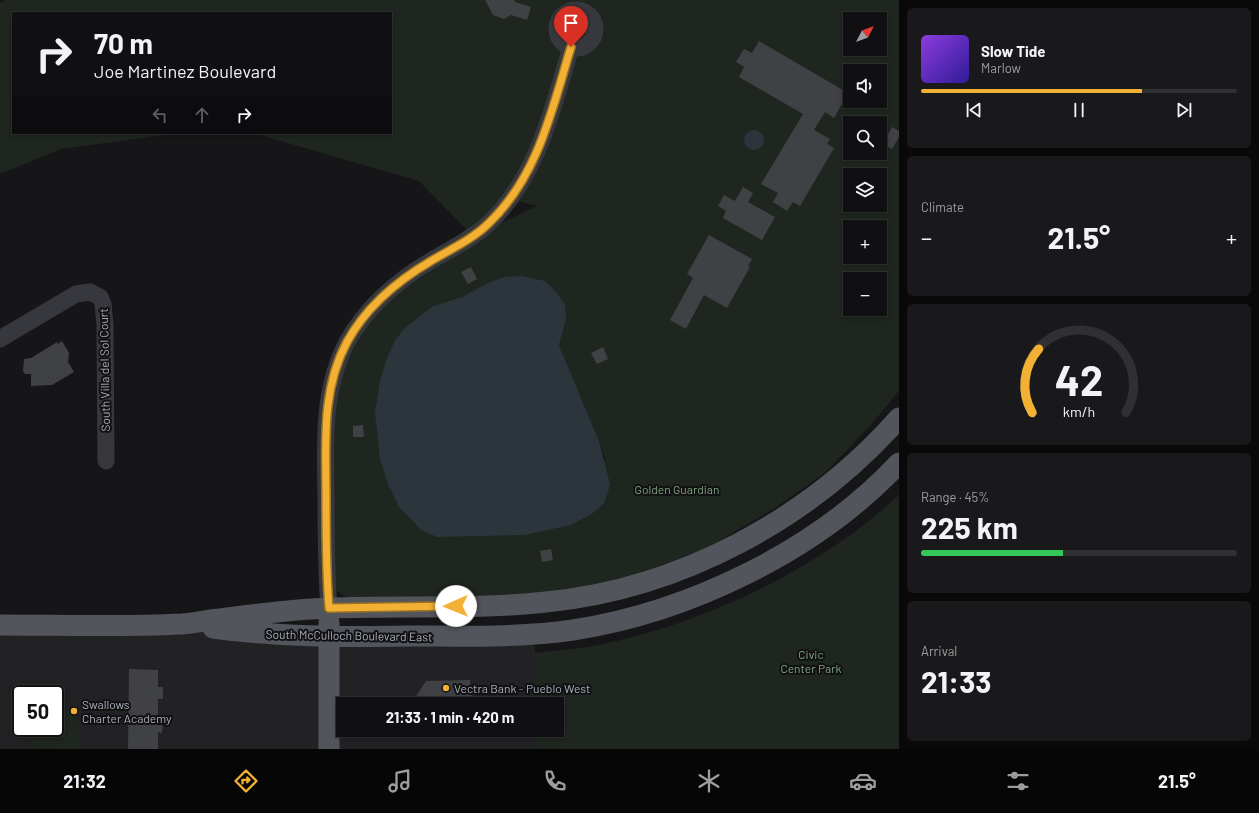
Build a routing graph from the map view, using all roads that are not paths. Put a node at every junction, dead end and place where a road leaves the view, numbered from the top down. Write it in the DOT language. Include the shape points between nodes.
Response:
graph roads {
  1 [pos="571,47"];
  2 [pos="0,339"];
  3 [pos="899,418"];
  4 [pos="106,461"];
  5 [pos="899,463"];
  6 [pos="329,608"];
  7 [pos="184,624"];
  8 [pos="0,625"];
  9 [pos="330,637"];
  10 [pos="329,749"];
  1 -- 6 [label="street" via="538,152 510,199 489,224 410,274 382,297 357,326 340,358 333,377 326,415 326,579"];
  2 -- 4 [label="street, South Villa del Sol Court" via="76,294 90,292 100,297 105,319"];
  3 -- 6 [label="main road, South McCulloch Boulevard East" via="855,464 822,491 780,519 716,554 650,580 588,596 547,602 497,606"];
  5 -- 9 [label="main road, South McCulloch Boulevard East" via="858,501 797,545 729,582 659,609 594,626 550,633 498,636"];
  6 -- 7 [label="main road, South McCulloch Boulevard East"];
  6 -- 9 [label="main road"];
  7 -- 8 [label="main road, South McCulloch Boulevard East"];
  7 -- 9 [label="main road, South McCulloch Boulevard East" via="256,633"];
  9 -- 10 [label="main road"];
}
